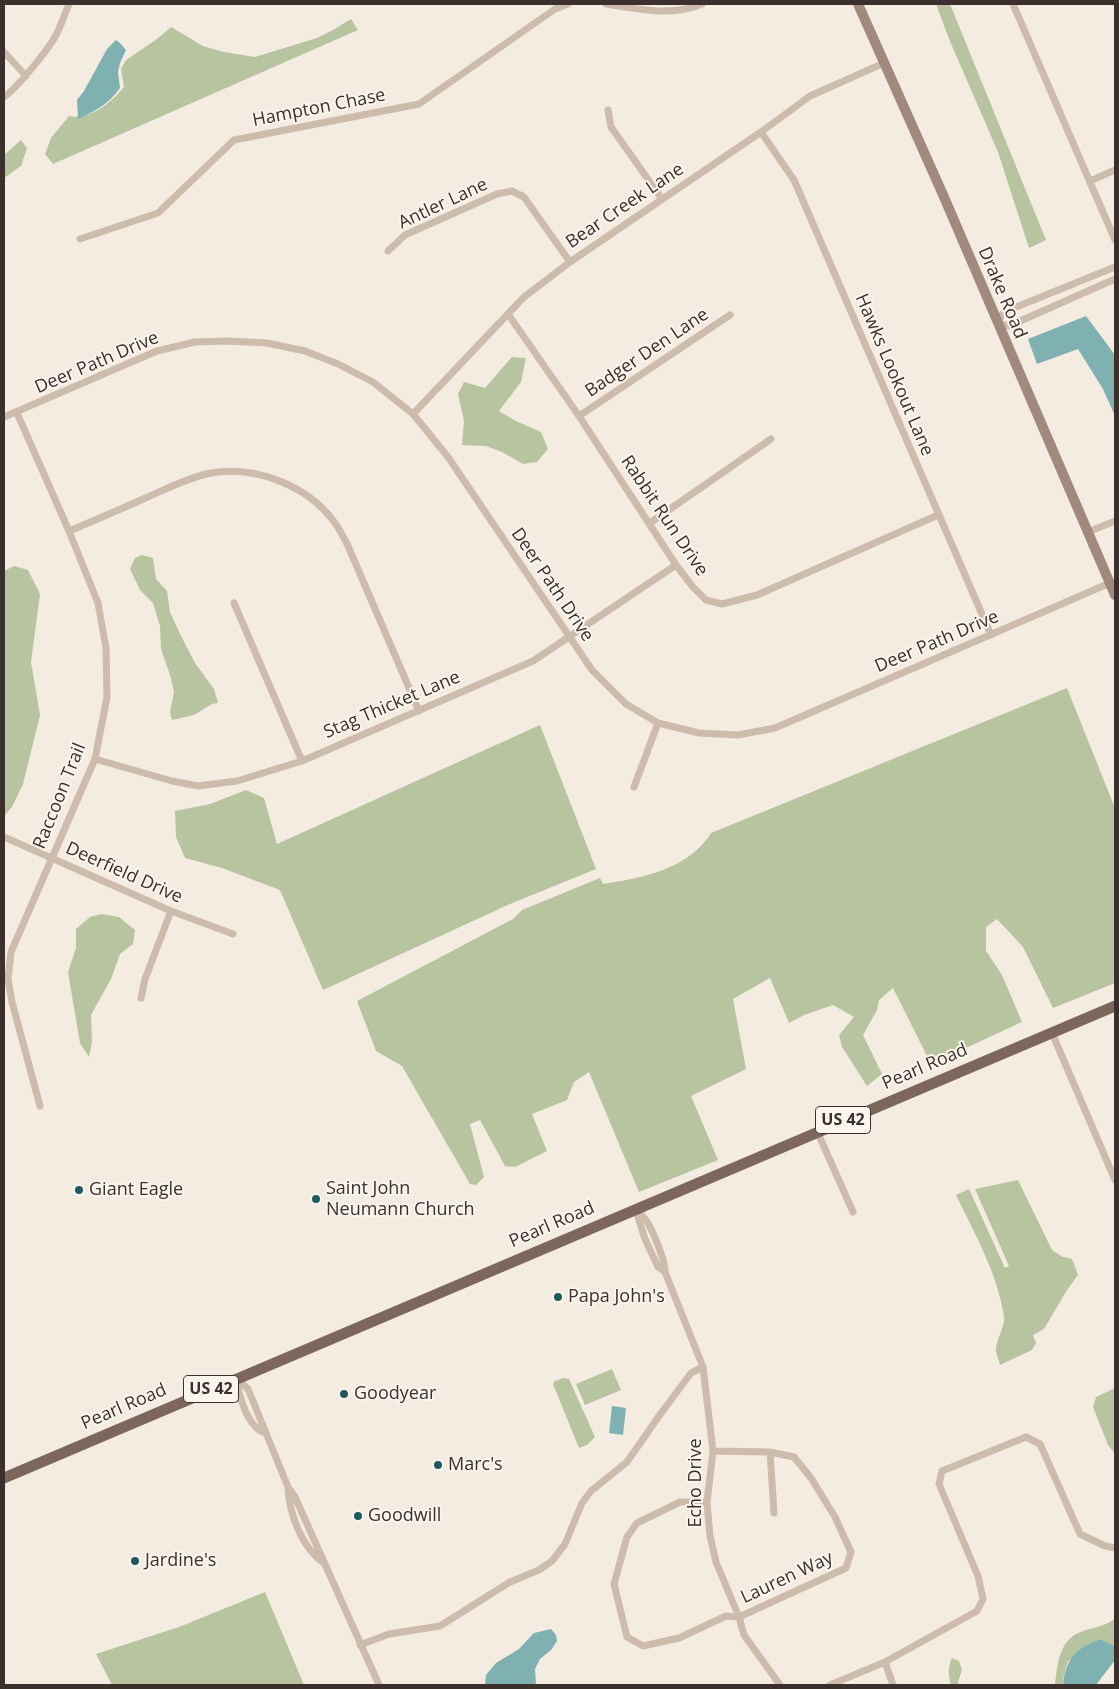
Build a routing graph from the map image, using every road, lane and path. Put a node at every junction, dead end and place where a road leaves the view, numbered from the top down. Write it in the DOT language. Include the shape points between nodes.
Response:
graph roads {
  1 [pos="69,4"];
  2 [pos="568,4"];
  3 [pos="606,4"];
  4 [pos="702,4"];
  5 [pos="858,4"];
  6 [pos="1014,4"];
  7 [pos="4,52"];
  8 [pos="884,63"];
  9 [pos="26,76"];
  10 [pos="4,97"];
  11 [pos="608,110"];
  12 [pos="761,132"];
  13 [pos="1115,170"];
  14 [pos="1090,181"];
  15 [pos="662,199"];
  16 [pos="80,239"];
  17 [pos="1115,240"];
  18 [pos="388,251"];
  19 [pos="570,262"];
  20 [pos="1115,267"];
  21 [pos="1115,279"];
  22 [pos="508,314"];
  23 [pos="730,315"];
  24 [pos="997,323"];
  25 [pos="17,412"];
  26 [pos="413,414"];
  27 [pos="579,416"];
  28 [pos="4,417"];
  29 [pos="771,439"];
  30 [pos="938,515"];
  31 [pos="1115,521"];
  32 [pos="650,523"];
  33 [pos="69,531"];
  34 [pos="1088,532"];
  35 [pos="676,565"];
  36 [pos="1110,582"];
  37 [pos="1115,595"];
  38 [pos="234,603"];
  39 [pos="991,635"];
  40 [pos="569,638"];
  41 [pos="419,711"];
  42 [pos="658,723"];
  43 [pos="95,759"];
  44 [pos="302,761"];
  45 [pos="634,788"];
  46 [pos="4,837"];
  47 [pos="51,858"];
  48 [pos="171,911"];
  49 [pos="233,934"];
  50 [pos="141,998"];
  51 [pos="1115,1006"];
  52 [pos="1052,1033"];
  53 [pos="40,1106"];
  54 [pos="817,1132"];
  55 [pos="1115,1180"];
  56 [pos="635,1209"];
  57 [pos="853,1212"];
  58 [pos="703,1368"];
  59 [pos="237,1378"];
  60 [pos="713,1451"];
  61 [pos="770,1452"];
  62 [pos="4,1478"];
  63 [pos="707,1502"];
  64 [pos="774,1513"];
  65 [pos="1115,1548"];
  66 [pos="739,1617"];
  67 [pos="360,1645"];
  68 [pos="885,1662"];
  69 [pos="379,1685"];
  70 [pos="780,1685"];
  71 [pos="830,1685"];
  72 [pos="893,1685"];
  1 -- 9 [label="street" via="55,38"];
  2 -- 16 [label="street, Hampton Chase" via="555,9 419,104 234,140 158,213"];
  3 -- 4 [label="street" via="655,12 688,10"];
  5 -- 8 [label="street, Drake Road"];
  6 -- 14 [label="street"];
  7 -- 9 [label="street"];
  8 -- 12 [label="street, Bear Creek Lane" via="810,96"];
  8 -- 24 [label="street, Drake Road"];
  9 -- 10 [label="street"];
  11 -- 15 [label="street" via="611,128"];
  12 -- 15 [label="street, Bear Creek Lane"];
  12 -- 30 [label="street, Hawks Lookout Lane" via="794,180"];
  13 -- 14 [label="street"];
  14 -- 17 [label="street"];
  15 -- 19 [label="street, Bear Creek Lane"];
  18 -- 19 [label="street, Antler Lane" via="405,235 497,194 512,191 524,197"];
  19 -- 22 [label="street, Bear Creek Lane" via="524,297"];
  20 -- 24 [label="street" via="1004,312"];
  21 -- 24 [label="street" via="1009,326"];
  22 -- 26 [label="street, Bear Creek Lane"];
  22 -- 27 [label="street, Rabbit Run Drive"];
  23 -- 27 [label="street, Badger Den Lane"];
  24 -- 34 [label="street, Drake Road"];
  25 -- 26 [label="street, Deer Path Drive" via="157,351 195,342 228,342 267,343 305,351 373,382"];
  25 -- 28 [label="street, Deer Path Drive"];
  25 -- 33 [label="street, Raccoon Trail"];
  26 -- 40 [label="street, Deer Path Drive" via="448,457"];
  27 -- 32 [label="street, Rabbit Run Drive"];
  29 -- 32 [label="street"];
  30 -- 35 [label="street, Rabbit Run Drive" via="757,595 722,604 706,600"];
  30 -- 39 [label="street, Hawks Lookout Lane"];
  31 -- 34 [label="street"];
  32 -- 35 [label="street, Rabbit Run Drive"];
  33 -- 41 [label="street" via="206,474 245,472 291,487 307,496 335,522"];
  33 -- 43 [label="street, Raccoon Trail" via="98,603 106,648 107,697"];
  34 -- 36 [label="street, Drake Road"];
  35 -- 40 [label="street, Stag Thicket Lane"];
  36 -- 37 [label="street, Drake Road"];
  36 -- 39 [label="street, Deer Path Drive"];
  38 -- 44 [label="street"];
  39 -- 42 [label="street, Deer Path Drive" via="775,728 738,735 708,734"];
  40 -- 41 [label="street, Stag Thicket Lane" via="533,661"];
  40 -- 42 [label="street, Deer Path Drive" via="592,670 626,704"];
  41 -- 44 [label="street, Stag Thicket Lane"];
  42 -- 45 [label="street"];
  43 -- 44 [label="street, Stag Thicket Lane" via="198,786 237,781"];
  43 -- 47 [label="street, Raccoon Trail"];
  46 -- 47 [label="street, Deerfield Drive"];
  47 -- 48 [label="street, Deerfield Drive"];
  47 -- 53 [label="street, Raccoon Trail" via="11,952 8,979"];
  48 -- 49 [label="street, Deerfield Drive"];
  48 -- 50 [label="street"];
  51 -- 52 [label="main road, Pearl Road / US 42"];
  52 -- 54 [label="main road, Pearl Road / US 42"];
  52 -- 55 [label="street"];
  54 -- 56 [label="main road, Pearl Road / US 42"];
  54 -- 57 [label="street"];
  56 -- 58 [label="street, Echo Drive" via="658,1267 665,1272"];
  56 -- 59 [label="main road, Pearl Road / US 42"];
  58 -- 60 [label="street, Echo Drive"];
  58 -- 67 [label="street" via="691,1373 627,1462 582,1503 564,1544 552,1561 510,1582 440,1626 389,1634"];
  59 -- 62 [label="main road, Pearl Road / US 42"];
  59 -- 67 [label="street" via="238,1393 251,1421 266,1434 288,1487 288,1501 301,1533 309,1549 325,1563"];
  60 -- 61 [label="street, Lauren Way"];
  60 -- 63 [label="street, Echo Drive"];
  61 -- 64 [label="street"];
  61 -- 66 [label="street, Lauren Way" via="794,1457 835,1517 851,1552 846,1568"];
  63 -- 66 [label="street, Echo Drive" via="716,1562"];
  63 -- 66 [label="street, Lauren Way" via="680,1502 636,1523 627,1537 614,1584 627,1637 643,1646 679,1638 726,1616"];
  65 -- 68 [label="street" via="1080,1534 1040,1444 1026,1436 942,1471 938,1484 978,1576 983,1599 977,1611"];
  66 -- 70 [label="street, Echo Drive" via="744,1635"];
  67 -- 69 [label="street"];
  68 -- 71 [label="street"];
  68 -- 72 [label="street"];
}
